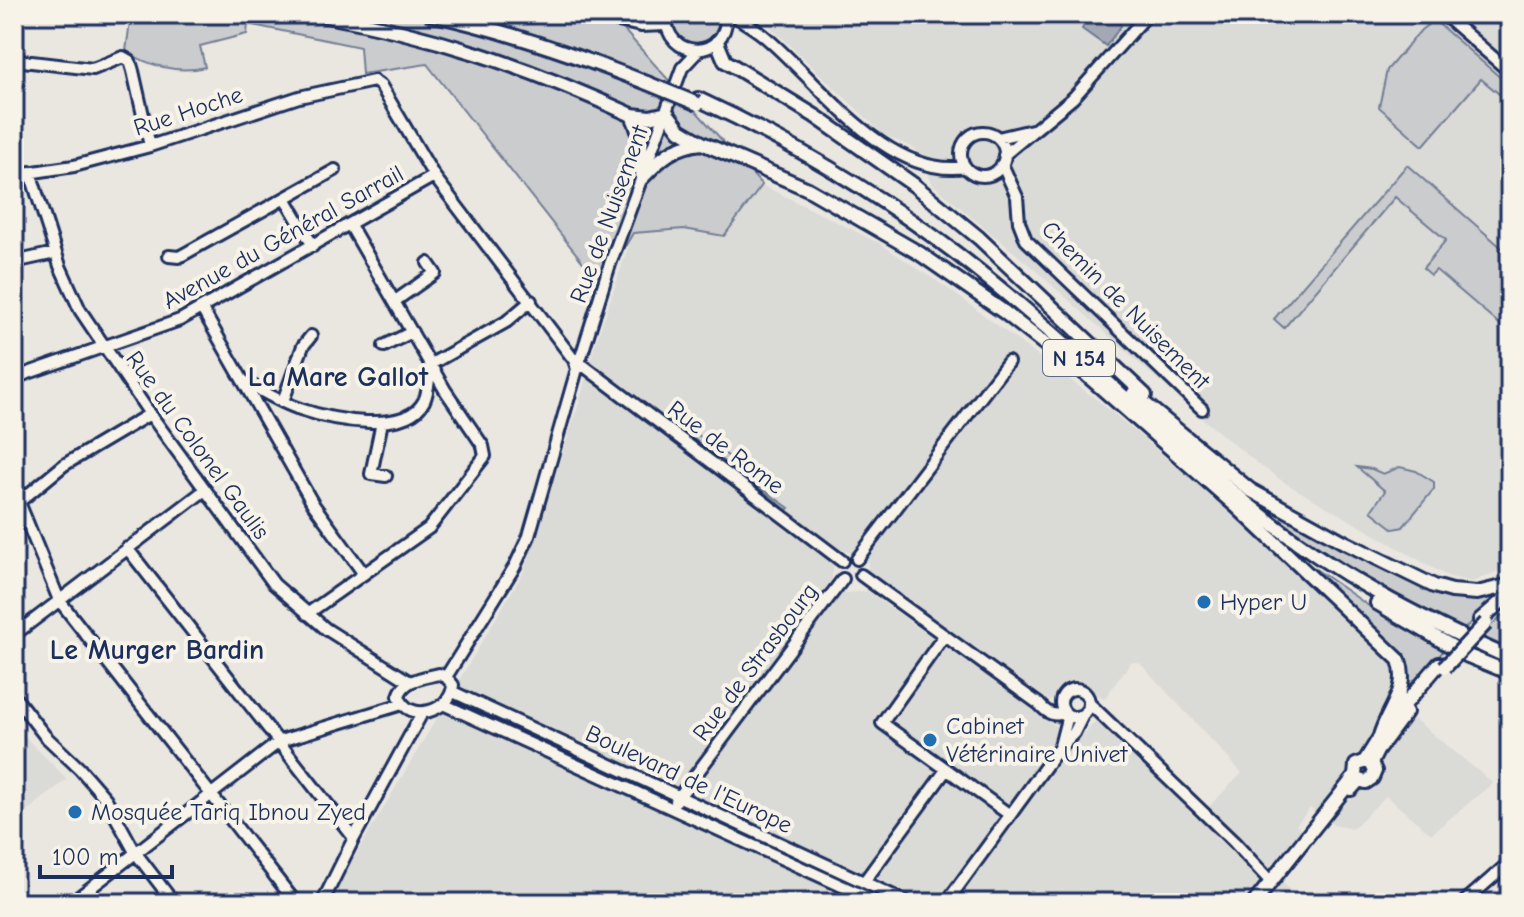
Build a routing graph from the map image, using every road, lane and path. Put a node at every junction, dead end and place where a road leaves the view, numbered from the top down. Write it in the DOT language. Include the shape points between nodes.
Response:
graph roads {
  1 [pos="316,14"];
  2 [pos="430,14"];
  3 [pos="451,14"];
  4 [pos="592,14"];
  5 [pos="726,14"];
  6 [pos="732,14"];
  7 [pos="1443,14"];
  8 [pos="1145,15"];
  9 [pos="666,19"];
  10 [pos="747,25"];
  11 [pos="725,30"];
  12 [pos="717,42"];
  13 [pos="676,43"];
  14 [pos="699,50"];
  15 [pos="14,60"];
  16 [pos="682,68"];
  17 [pos="1510,72"];
  18 [pos="374,81"];
  19 [pos="648,81"];
  20 [pos="698,102"];
  21 [pos="667,113"];
  22 [pos="632,115"];
  23 [pos="1037,128"];
  24 [pos="998,138"];
  25 [pos="702,143"];
  26 [pos="150,146"];
  27 [pos="961,152"];
  28 [pos="1003,160"];
  29 [pos="933,165"];
  30 [pos="965,167"];
  31 [pos="335,170"];
  32 [pos="30,172"];
  33 [pos="993,174"];
  34 [pos="14,175"];
  35 [pos="840,175"];
  36 [pos="434,176"];
  37 [pos="642,178"];
  38 [pos="1009,184"];
  39 [pos="285,198"];
  40 [pos="350,225"];
  41 [pos="313,246"];
  42 [pos="55,253"];
  43 [pos="169,256"];
  44 [pos="14,262"];
  45 [pos="428,263"];
  46 [pos="395,301"];
  47 [pos="531,301"];
  48 [pos="202,309"];
  49 [pos="412,332"];
  50 [pos="311,336"];
  51 [pos="384,346"];
  52 [pos="103,347"];
  53 [pos="1008,362"];
  54 [pos="579,363"];
  55 [pos="431,364"];
  56 [pos="1088,377"];
  57 [pos="14,378"];
  58 [pos="244,381"];
  59 [pos="283,401"];
  60 [pos="1202,409"];
  61 [pos="150,414"];
  62 [pos="382,422"];
  63 [pos="386,476"];
  64 [pos="14,490"];
  65 [pos="205,490"];
  66 [pos="19,502"];
  67 [pos="1236,506"];
  68 [pos="1286,512"];
  69 [pos="127,548"];
  70 [pos="857,559"];
  71 [pos="842,561"];
  72 [pos="364,574"];
  73 [pos="861,575"];
  74 [pos="843,579"];
  75 [pos="1510,585"];
  76 [pos="1510,594"];
  77 [pos="59,600"];
  78 [pos="1510,602"];
  79 [pos="307,614"];
  80 [pos="1483,621"];
  81 [pos="14,635"];
  82 [pos="944,636"];
  83 [pos="1510,658"];
  84 [pos="1442,666"];
  85 [pos="1510,673"];
  86 [pos="446,677"];
  87 [pos="410,682"];
  88 [pos="453,692"];
  89 [pos="14,696"];
  90 [pos="402,704"];
  91 [pos="445,705"];
  92 [pos="1064,710"];
  93 [pos="1087,710"];
  94 [pos="422,713"];
  95 [pos="1380,736"];
  96 [pos="280,741"];
  97 [pos="1059,748"];
  98 [pos="1368,762"];
  99 [pos="946,770"];
  100 [pos="209,794"];
  101 [pos="678,796"];
  102 [pos="672,808"];
  103 [pos="1010,815"];
  104 [pos="354,838"];
  105 [pos="135,852"];
  106 [pos="1510,862"];
  107 [pos="864,882"];
  108 [pos="1271,882"];
  109 [pos="71,903"];
  110 [pos="174,903"];
  111 [pos="294,903"];
  112 [pos="322,903"];
  113 [pos="879,903"];
  114 [pos="909,903"];
  115 [pos="946,903"];
  116 [pos="1254,903"];
  117 [pos="1463,903"];
  1 -- 22 [label="main road" via="494,58"];
  2 -- 19 [label="main road, N 154" via="519,37"];
  3 -- 19 [label="main road, N 154" via="531,35"];
  4 -- 9 [label="main road" via="641,25"];
  5 -- 11 [label="street"];
  6 -- 10 [label="street"];
  7 -- 17 [label="street"];
  8 -- 23 [label="street" via="1073,98"];
  9 -- 13 [label="street"];
  10 -- 11 [label="street"];
  10 -- 29 [label="street" via="864,129 894,151"];
  11 -- 12 [label="street"];
  12 -- 14 [label="street"];
  12 -- 68 [label="main road" via="725,61 815,116 979,238 1154,403"];
  13 -- 14 [label="street"];
  13 -- 16 [label="street"];
  14 -- 16 [label="street, Rue de Nuisement"];
  15 -- 26 [label="street" via="93,69 123,57 130,61"];
  16 -- 21 [label="street, Rue de Nuisement"];
  18 -- 26 [label="street, Rue Hoche" via="299,97"];
  18 -- 36 [label="street, Rue de Rome"];
  19 -- 20 [label="main road, N 154, bridge"];
  20 -- 35 [label="main road, N 154" via="750,123"];
  20 -- 56 [label="main road, N 154" via="825,172 926,240"];
  21 -- 22 [label="main road"];
  21 -- 25 [label="main road" via="680,130"];
  21 -- 37 [label="street, Rue de Nuisement"];
  22 -- 37 [label="main road" via="641,134"];
  23 -- 24 [label="street"];
  23 -- 28 [label="street"];
  24 -- 27 [label="street" via="975,134"];
  24 -- 28 [label="street"];
  25 -- 37 [label="main road" via="666,153"];
  25 -- 56 [label="main road" via="808,189 919,253"];
  26 -- 32 [label="street, Rue Hoche"];
  27 -- 29 [label="street"];
  27 -- 30 [label="street"];
  28 -- 33 [label="street"];
  28 -- 38 [label="street, Chemin de Nuisement"];
  29 -- 30 [label="street"];
  30 -- 33 [label="street" via="975,175"];
  31 -- 39 [label="street"];
  32 -- 34 [label="street, Rue Hoche"];
  32 -- 42 [label="street, Rue du Colonel Gaulis"];
  33 -- 38 [label="street"];
  35 -- 68 [label="main road" via="956,247 1234,478"];
  35 -- 83 [label="main road, N 154" via="955,253 1255,511 1389,601"];
  36 -- 40 [label="street, Avenue du Général Sarrail"];
  36 -- 47 [label="street, Rue de Rome"];
  37 -- 54 [label="street, Rue de Nuisement"];
  38 -- 60 [label="street, Chemin de Nuisement" via="1026,240"];
  39 -- 41 [label="street"];
  39 -- 43 [label="street" via="179,257"];
  40 -- 41 [label="street, Avenue du Général Sarrail"];
  40 -- 46 [label="street"];
  41 -- 48 [label="street, Avenue du Général Sarrail"];
  42 -- 44 [label="street"];
  42 -- 52 [label="street, Rue du Colonel Gaulis"];
  45 -- 46 [label="street" via="435,273"];
  46 -- 49 [label="street"];
  47 -- 54 [label="street, Rue de Rome"];
  47 -- 55 [label="street" via="506,322"];
  48 -- 52 [label="street, Avenue du Général Sarrail"];
  48 -- 58 [label="street"];
  49 -- 51 [label="street"];
  49 -- 55 [label="street"];
  50 -- 59 [label="street"];
  52 -- 57 [label="street, Avenue du Général Sarrail"];
  52 -- 61 [label="street, Rue du Colonel Gaulis"];
  53 -- 70 [label="street"];
  54 -- 71 [label="street, Rue de Rome"];
  54 -- 86 [label="street, Rue de Nuisement" via="529,536"];
  55 -- 62 [label="street" via="424,401 410,416"];
  55 -- 72 [label="street" via="485,456 429,528"];
  56 -- 67 [label="main road, N 154"];
  58 -- 59 [label="street"];
  58 -- 72 [label="street" via="313,504"];
  59 -- 62 [label="street" via="340,419"];
  61 -- 65 [label="street, Rue du Colonel Gaulis"];
  61 -- 66 [label="street" via="64,465"];
  62 -- 63 [label="street" via="371,474"];
  64 -- 66 [label="street"];
  65 -- 69 [label="street"];
  65 -- 79 [label="street, Rue du Colonel Gaulis" via="274,584"];
  66 -- 77 [label="street"];
  67 -- 85 [label="main road, N 154" via="1332,576 1468,656"];
  67 -- 95 [label="main road" via="1399,660 1402,686"];
  68 -- 75 [label="main road" via="1434,586 1477,593"];
  69 -- 77 [label="street"];
  69 -- 96 [label="street"];
  70 -- 71 [label="street"];
  70 -- 73 [label="street"];
  71 -- 74 [label="street" via="838,572"];
  72 -- 79 [label="street"];
  73 -- 74 [label="street, Rue de Strasbourg"];
  73 -- 82 [label="street"];
  74 -- 101 [label="street, Rue de Strasbourg"];
  76 -- 80 [label="main road"];
  77 -- 81 [label="street"];
  77 -- 100 [label="street"];
  78 -- 80 [label="main road"];
  79 -- 87 [label="street, Rue du Colonel Gaulis"];
  80 -- 84 [label="main road"];
  82 -- 92 [label="street" via="1039,704"];
  82 -- 99 [label="street" via="882,723"];
  84 -- 95 [label="main road" via="1408,698"];
  84 -- 98 [label="main road"];
  86 -- 87 [label="street"];
  86 -- 88 [label="street"];
  87 -- 90 [label="street" via="400,690"];
  88 -- 91 [label="street"];
  88 -- 101 [label="street, Boulevard de l'Europe"];
  89 -- 105 [label="street" via="106,799"];
  90 -- 94 [label="street" via="412,713"];
  90 -- 96 [label="street"];
  91 -- 94 [label="street"];
  91 -- 102 [label="street, Boulevard de l'Europe"];
  92 -- 93 [label="street" via="1074,717"];
  92 -- 93 [label="street" via="1063,694 1076,688 1087,695"];
  92 -- 97 [label="street"];
  93 -- 97 [label="street"];
  93 -- 108 [label="street" via="1099,714"];
  94 -- 104 [label="street"];
  95 -- 98 [label="main road"];
  96 -- 100 [label="street"];
  96 -- 104 [label="street"];
  97 -- 103 [label="street"];
  98 -- 108 [label="main road" via="1356,765 1357,778"];
  99 -- 103 [label="street"];
  99 -- 107 [label="street"];
  100 -- 105 [label="street"];
  100 -- 111 [label="street"];
  101 -- 102 [label="street, Rue de Strasbourg"];
  101 -- 107 [label="street, Boulevard de l'Europe"];
  102 -- 113 [label="street, Boulevard de l'Europe"];
  103 -- 115 [label="street"];
  104 -- 112 [label="street"];
  105 -- 109 [label="street"];
  105 -- 110 [label="street"];
  106 -- 117 [label="street"];
  107 -- 114 [label="street, Boulevard de l'Europe"];
  108 -- 116 [label="main road"];
}
